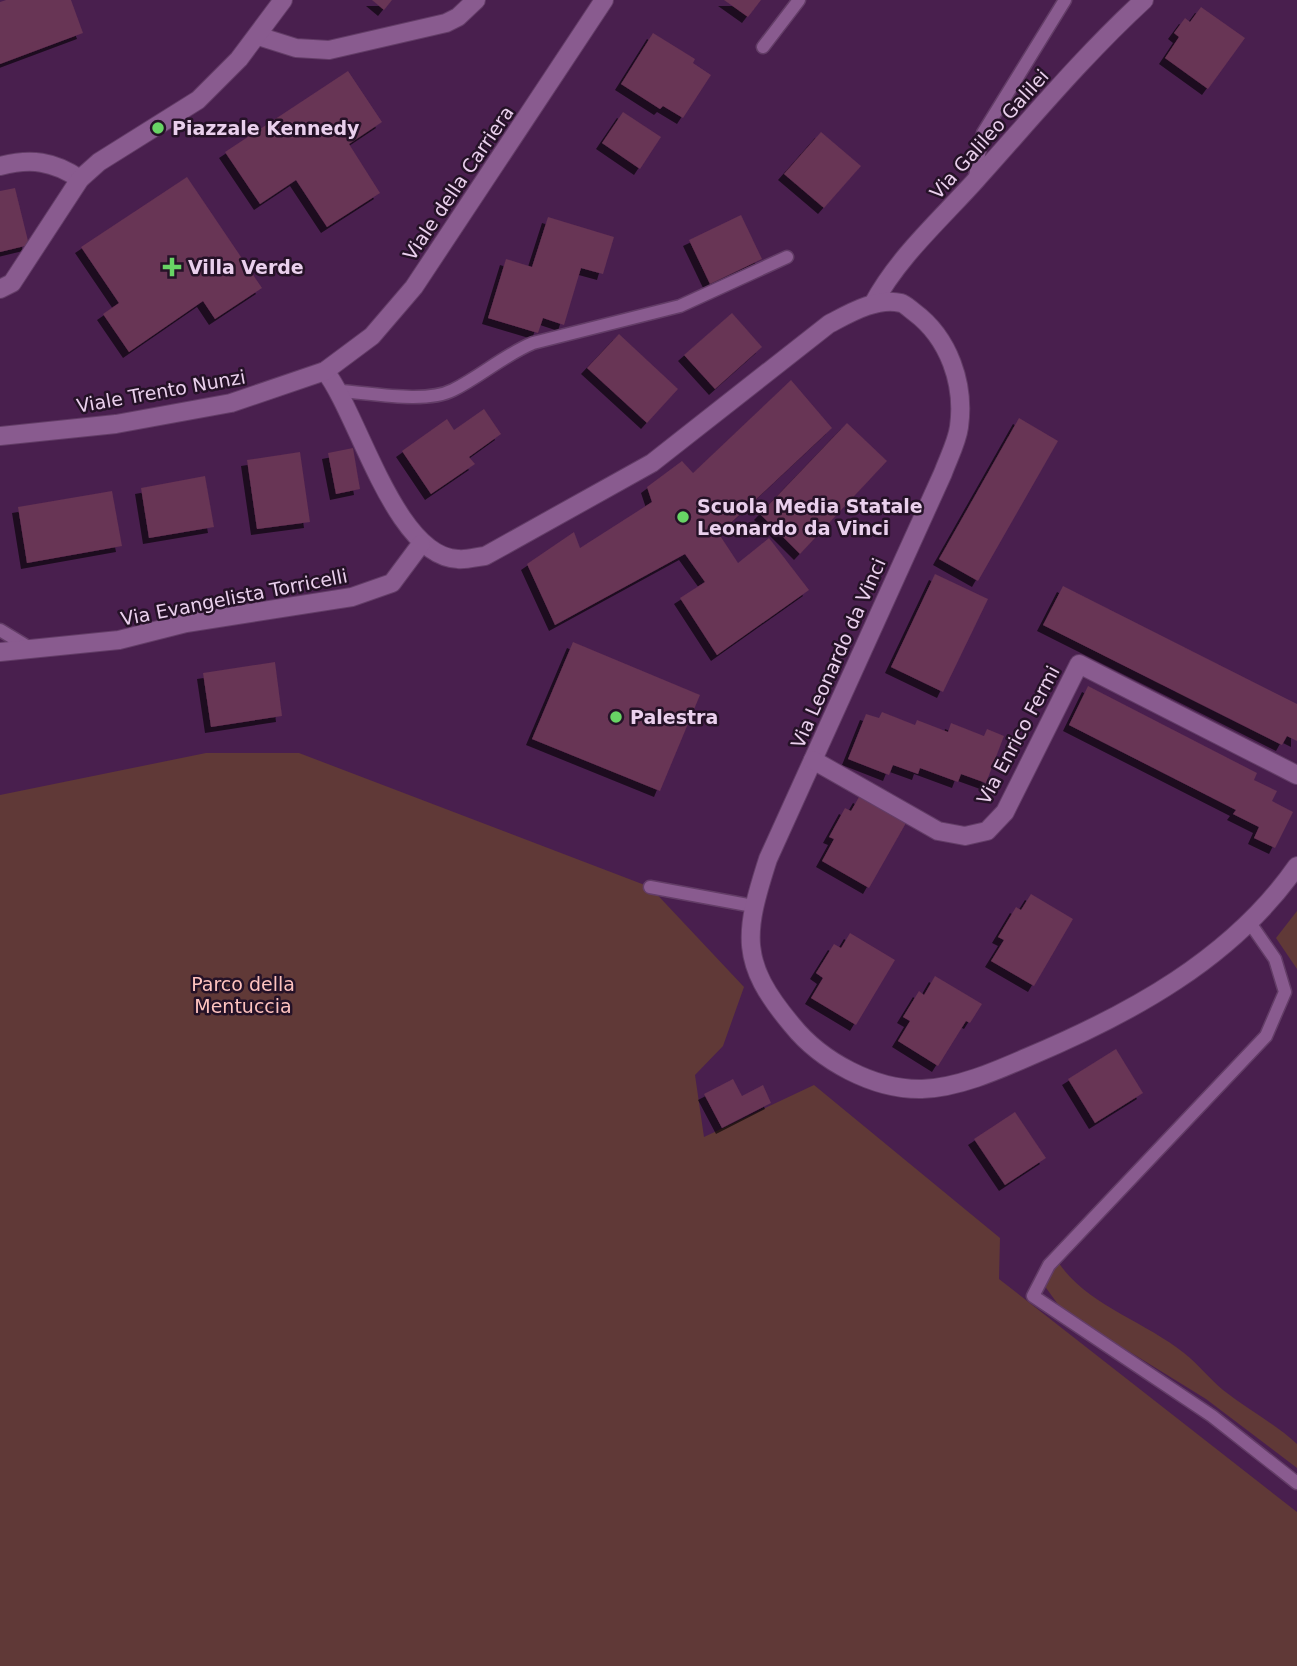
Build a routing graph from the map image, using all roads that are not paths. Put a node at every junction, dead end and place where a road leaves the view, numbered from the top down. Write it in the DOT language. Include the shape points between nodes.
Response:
graph roads {
  1 [pos="283,0"];
  2 [pos="476,0"];
  3 [pos="604,0"];
  4 [pos="799,0"];
  5 [pos="1065,0"];
  6 [pos="1144,0"];
  7 [pos="258,36"];
  8 [pos="763,47"];
  9 [pos="0,166"];
  10 [pos="80,179"];
  11 [pos="974,183"];
  12 [pos="787,257"];
  13 [pos="0,289"];
  14 [pos="873,304"];
  15 [pos="325,371"];
  16 [pos="340,391"];
  17 [pos="0,436"];
  18 [pos="421,544"];
  19 [pos="0,630"];
  20 [pos="33,650"];
  21 [pos="0,652"];
  22 [pos="813,761"];
  23 [pos="1297,775"];
  24 [pos="1297,866"];
  25 [pos="650,887"];
  26 [pos="753,906"];
  27 [pos="1250,923"];
  28 [pos="1297,1483"];
  1 -- 7 [label="street"];
  2 -- 7 [label="street" via="446,23 329,50 296,48"];
  3 -- 15 [label="street, Viale della Carriera" via="414,287 372,336"];
  4 -- 8 [label="lane"];
  5 -- 11 [label="lane" via="983,133"];
  6 -- 11 [label="street, Via Galileo Galilei" via="1105,36"];
  7 -- 10 [label="street" via="198,100 99,162"];
  9 -- 10 [label="street" via="47,161"];
  10 -- 13 [label="street" via="12,283"];
  11 -- 14 [label="street, Via Galileo Galilei" via="884,284"];
  12 -- 16 [label="lane" via="680,306 533,343 434,397"];
  14 -- 18 [label="street, Via Leonardo da Vinci" via="829,324 652,463 523,537 485,556 456,560"];
  14 -- 22 [label="street, Via Leonardo da Vinci" via="902,303 928,323 944,346 958,379 959,428"];
  15 -- 16 [label="street, Via Leonardo da Vinci"];
  15 -- 17 [label="street, Viale Trento Nunzi" via="231,403 116,424"];
  16 -- 18 [label="street, Via Leonardo da Vinci" via="371,462"];
  18 -- 20 [label="street, Via Evangelista Torricelli" via="392,583 352,597 186,623 119,640"];
  19 -- 20 [label="lane"];
  20 -- 21 [label="street, Via Evangelista Torricelli"];
  22 -- 23 [label="street, Via Enrico Fermi" via="939,831 965,836 987,831 1005,812 1079,664"];
  22 -- 26 [label="street, Via Leonardo da Vinci" via="768,859"];
  24 -- 27 [label="street, Via Leonardo da Vinci"];
  25 -- 26 [label="lane"];
  26 -- 27 [label="street, Via Leonardo da Vinci" via="750,952 768,996 803,1039 847,1070 922,1089 999,1069 1093,1030 1169,987"];
  27 -- 28 [label="lane" via="1275,959 1285,992 1266,1036 1049,1265 1033,1296 1212,1416"];
}
